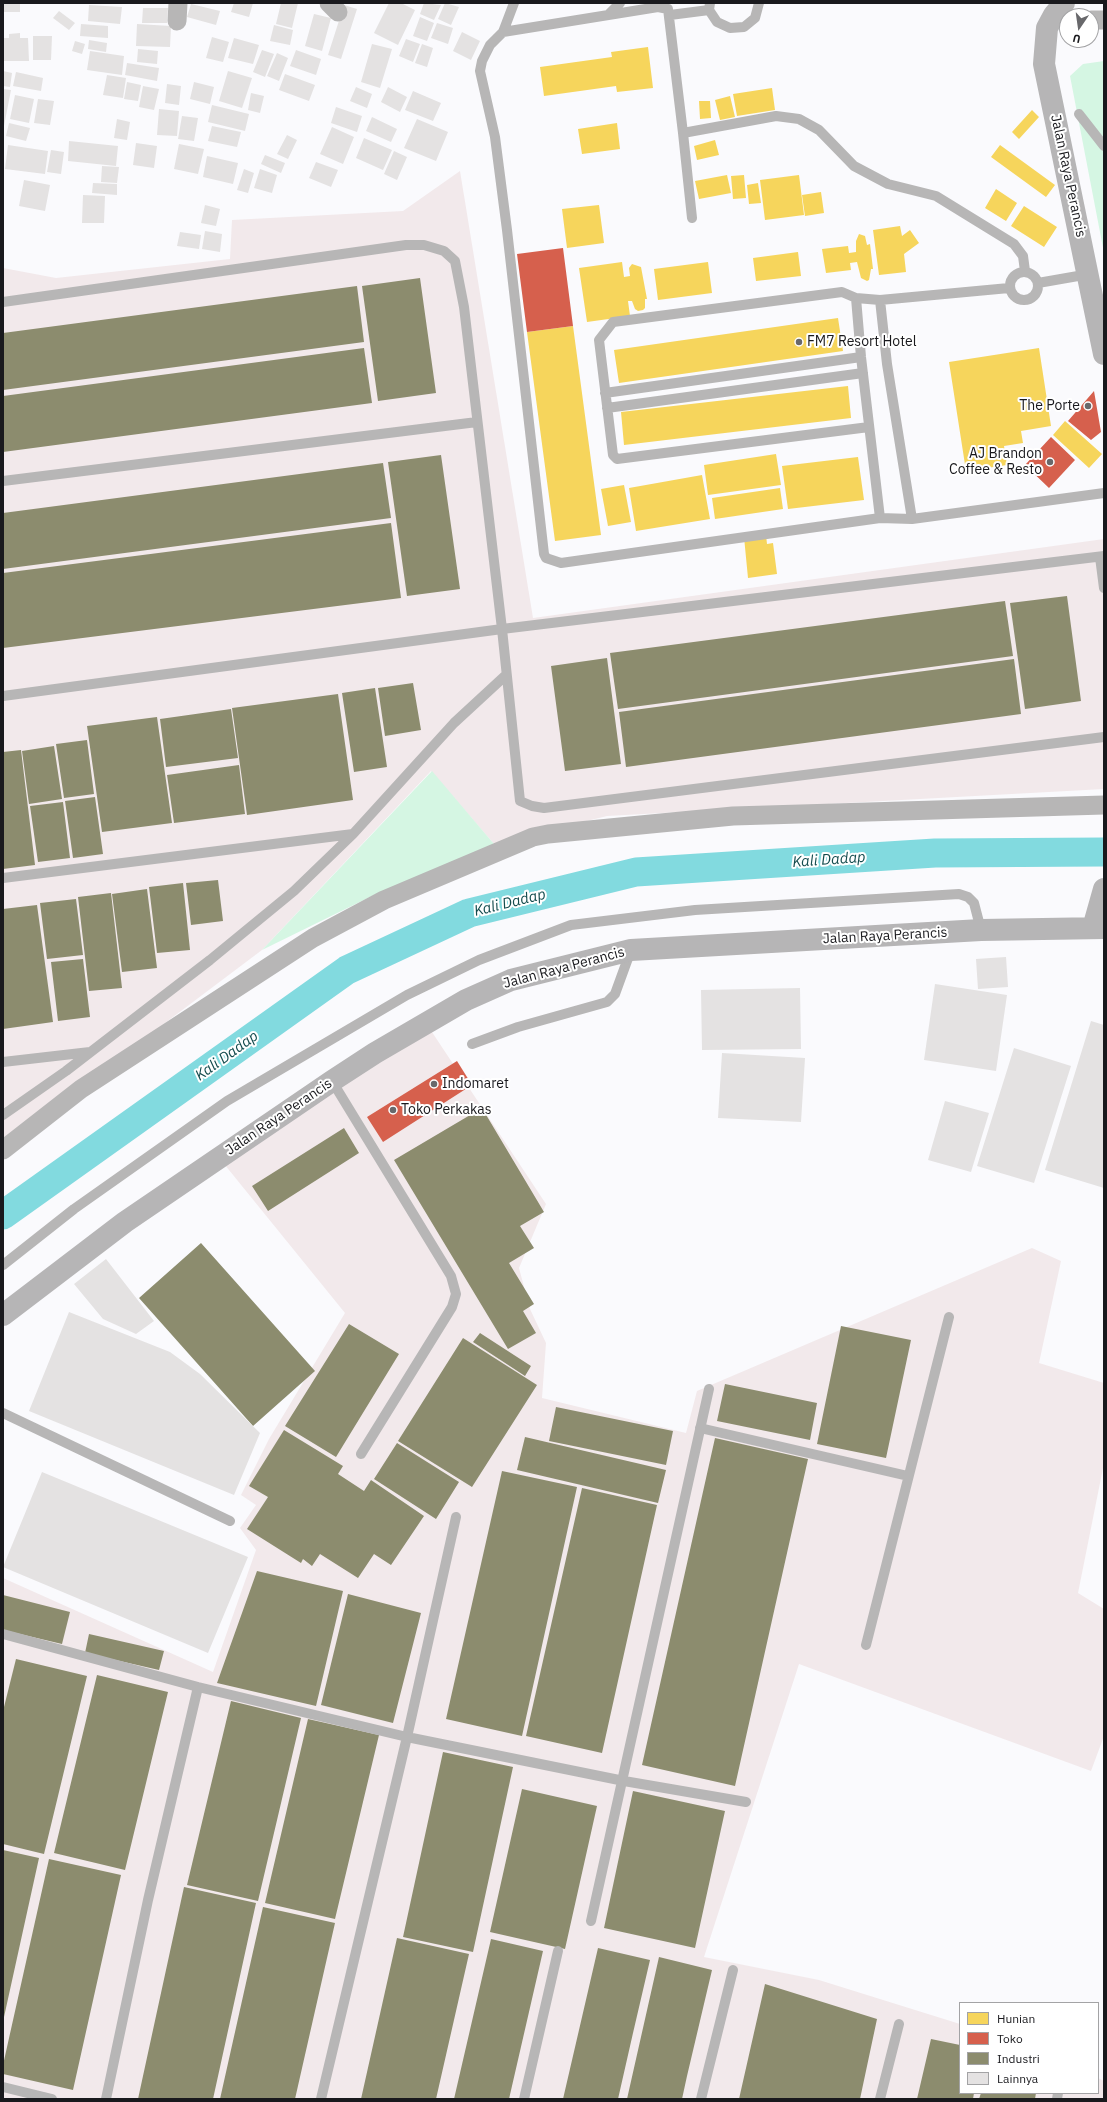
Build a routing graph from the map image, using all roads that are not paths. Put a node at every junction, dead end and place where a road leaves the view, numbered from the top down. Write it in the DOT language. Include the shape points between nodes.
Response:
graph roads {
  1 [pos="514,3"];
  2 [pos="620,3"];
  3 [pos="759,3"];
  4 [pos="710,6"];
  5 [pos="1059,14"];
  6 [pos="608,15"];
  7 [pos="670,15"];
  8 [pos="503,32"];
  9 [pos="1078,114"];
  10 [pos="683,133"];
  11 [pos="1104,146"];
  12 [pos="692,218"];
  13 [pos="1025,271"];
  14 [pos="1088,273"];
  15 [pos="1038,282"];
  16 [pos="1009,288"];
  17 [pos="856,298"];
  18 [pos="880,300"];
  19 [pos="3,302"];
  20 [pos="1104,354"];
  21 [pos="861,357"];
  22 [pos="863,373"];
  23 [pos="605,392"];
  24 [pos="607,408"];
  25 [pos="477,422"];
  26 [pos="869,428"];
  27 [pos="3,481"];
  28 [pos="1104,492"];
  29 [pos="880,518"];
  30 [pos="912,519"];
  31 [pos="1102,557"];
  32 [pos="1104,588"];
  33 [pos="502,630"];
  34 [pos="506,675"];
  35 [pos="3,696"];
  36 [pos="1104,737"];
  37 [pos="1104,806"];
  38 [pos="353,834"];
  39 [pos="3,878"];
  40 [pos="1104,889"];
  41 [pos="1098,928"];
  42 [pos="981,930"];
  43 [pos="631,950"];
  44 [pos="472,1044"];
  45 [pos="91,1052"];
  46 [pos="3,1062"];
  47 [pos="332,1081"];
  48 [pos="3,1115"];
  49 [pos="3,1150"];
  50 [pos="3,1265"];
  51 [pos="3,1315"];
  52 [pos="949,1317"];
  53 [pos="709,1389"];
  54 [pos="3,1413"];
  55 [pos="700,1428"];
  56 [pos="361,1454"];
  57 [pos="908,1476"];
  58 [pos="456,1517"];
  59 [pos="230,1521"];
  60 [pos="3,1634"];
  61 [pos="866,1645"];
  62 [pos="198,1687"];
  63 [pos="407,1737"];
  64 [pos="624,1781"];
  65 [pos="746,1802"];
  66 [pos="591,1921"];
  67 [pos="558,1951"];
  68 [pos="733,1970"];
  69 [pos="899,2024"];
  70 [pos="3,2087"];
  71 [pos="52,2099"];
  72 [pos="106,2099"];
  73 [pos="321,2099"];
  74 [pos="524,2099"];
  75 [pos="701,2099"];
  76 [pos="880,2099"];
  1 -- 8 [label="lane"];
  2 -- 6 [label="lane"];
  3 -- 4 [label="lane" via="755,18 744,27 730,28 717,22"];
  4 -- 7 [label="lane"];
  5 -- 14 [label="street, Jalan Raya Perancis" via="1047,28 1044,64"];
  6 -- 7 [label="lane" via="658,7 668,9"];
  6 -- 8 [label="lane"];
  7 -- 10 [label="lane"];
  8 -- 29 [label="lane" via="490,45 480,71 497,152 546,558 561,563"];
  9 -- 11 [label="lane"];
  10 -- 12 [label="lane"];
  10 -- 13 [label="lane" via="776,116 798,119 819,130 854,166 888,184 936,196 1014,244 1023,256"];
  13 -- 15 [label="lane" via="1033,275"];
  13 -- 16 [label="lane" via="1013,276"];
  14 -- 15 [label="lane"];
  14 -- 20 [label="street, Jalan Raya Perancis"];
  15 -- 16 [label="lane" via="1037,292 1026,300 1017,299"];
  16 -- 18 [label="lane"];
  17 -- 18 [label="lane"];
  17 -- 21 [label="lane"];
  17 -- 23 [label="lane" via="842,292 613,322 599,340"];
  18 -- 30 [label="lane" via="887,364"];
  19 -- 25 [label="lane" via="406,245 424,245 444,250 454,261 464,307"];
  21 -- 22 [label="lane"];
  21 -- 23 [label="lane"];
  22 -- 24 [label="lane"];
  22 -- 26 [label="lane"];
  23 -- 24 [label="lane"];
  24 -- 26 [label="lane" via="613,455 617,459"];
  25 -- 27 [label="lane"];
  25 -- 33 [label="lane"];
  26 -- 29 [label="lane"];
  28 -- 30 [label="lane"];
  29 -- 30 [label="lane"];
  31 -- 32 [label="lane"];
  31 -- 33 [label="lane"];
  33 -- 34 [label="lane"];
  33 -- 35 [label="lane"];
  34 -- 36 [label="lane" via="520,801 544,808"];
  34 -- 38 [label="lane" via="454,723"];
  37 -- 49 [label="street" via="733,816 533,837 384,900 313,938 81,1089"];
  38 -- 39 [label="lane"];
  38 -- 45 [label="lane" via="294,891"];
  40 -- 41 [label="street"];
  41 -- 42 [label="street, Jalan Raya Perancis"];
  42 -- 43 [label="street, Jalan Raya Perancis"];
  42 -- 50 [label="lane" via="974,903 968,897 959,894 695,910 571,925 479,960 407,995 227,1101 74,1210"];
  43 -- 44 [label="lane" via="615,994 607,1002 518,1027"];
  43 -- 47 [label="street, Jalan Raya Perancis" via="511,980 466,1000"];
  45 -- 46 [label="lane"];
  45 -- 48 [label="lane"];
  47 -- 51 [label="street, Jalan Raya Perancis" via="126,1222"];
  47 -- 56 [label="lane" via="451,1276 456,1294 452,1307"];
  52 -- 57 [label="lane"];
  53 -- 55 [label="lane"];
  54 -- 59 [label="lane"];
  55 -- 57 [label="lane"];
  55 -- 64 [label="lane"];
  57 -- 61 [label="lane"];
  58 -- 63 [label="lane"];
  60 -- 62 [label="lane"];
  62 -- 63 [label="lane"];
  62 -- 72 [label="lane" via="150,1892"];
  63 -- 64 [label="lane"];
  63 -- 73 [label="lane"];
  64 -- 65 [label="lane"];
  64 -- 66 [label="lane"];
  67 -- 74 [label="lane"];
  68 -- 75 [label="lane"];
  69 -- 76 [label="lane"];
  70 -- 71 [label="lane"];
}
